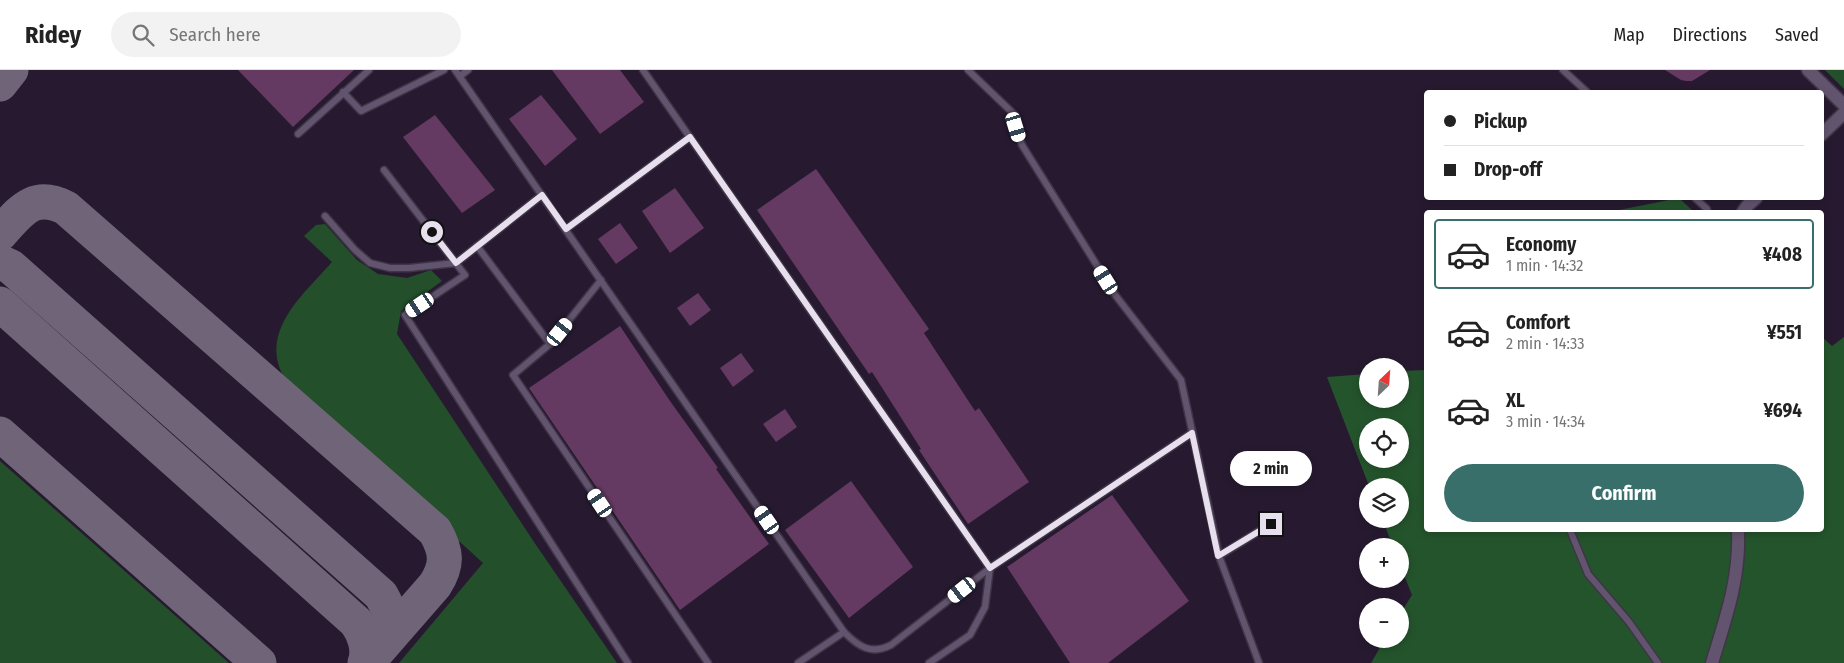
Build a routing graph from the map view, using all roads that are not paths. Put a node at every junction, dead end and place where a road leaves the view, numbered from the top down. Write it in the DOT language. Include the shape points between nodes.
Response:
graph roads {
  1 [pos="369,70"];
  2 [pos="444,70"];
  3 [pos="455,70"];
  4 [pos="468,70"];
  5 [pos="643,70"];
  6 [pos="968,70"];
  7 [pos="1563,70"];
  8 [pos="1808,70"];
  9 [pos="460,76"];
  10 [pos="1585,90"];
  11 [pos="343,92"];
  12 [pos="1844,105"];
  13 [pos="1844,113"];
  14 [pos="1824,132"];
  15 [pos="298,134"];
  16 [pos="690,137"];
  17 [pos="384,170"];
  18 [pos="542,195"];
  19 [pos="1697,200"];
  20 [pos="1754,200"];
  21 [pos="1707,210"];
  22 [pos="1744,210"];
  23 [pos="325,216"];
  24 [pos="566,229"];
  25 [pos="477,246"];
  26 [pos="456,263"];
  27 [pos="601,280"];
  28 [pos="550,344"];
  29 [pos="1192,433"];
  30 [pos="1276,520"];
  31 [pos="1571,532"];
  32 [pos="1738,532"];
  33 [pos="1218,556"];
  34 [pos="990,568"];
  35 [pos="844,632"];
  36 [pos="628,663"];
  37 [pos="708,663"];
  38 [pos="798,663"];
  39 [pos="929,663"];
  40 [pos="1259,663"];
  41 [pos="1658,663"];
  42 [pos="1712,663"];
  1 -- 11 [label="lane"];
  2 -- 11 [label="lane" via="361,111"];
  3 -- 9 [label="lane"];
  4 -- 9 [label="lane"];
  5 -- 16 [label="lane"];
  6 -- 29 [label="lane" via="1016,116 1022,145 1116,296 1181,380"];
  7 -- 10 [label="lane"];
  8 -- 12 [label="street"];
  9 -- 18 [label="lane"];
  11 -- 15 [label="lane"];
  13 -- 14 [label="street"];
  16 -- 24 [label="lane"];
  16 -- 34 [label="lane"];
  17 -- 26 [label="lane"];
  18 -- 24 [label="lane"];
  18 -- 25 [label="lane"];
  19 -- 21 [label="lane"];
  20 -- 22 [label="street"];
  23 -- 26 [label="lane" via="370,262 390,268"];
  24 -- 27 [label="lane"];
  25 -- 26 [label="lane"];
  25 -- 28 [label="lane"];
  26 -- 36 [label="lane" via="465,275 405,315"];
  27 -- 28 [label="lane"];
  27 -- 35 [label="lane"];
  28 -- 37 [label="lane" via="513,375"];
  29 -- 33 [label="lane"];
  29 -- 34 [label="lane"];
  30 -- 33 [label="lane"];
  31 -- 41 [label="lane" via="1588,574"];
  32 -- 42 [label="street" via="1739,552 1732,596"];
  33 -- 40 [label="lane"];
  34 -- 35 [label="lane" via="881,650 860,645"];
  34 -- 39 [label="lane" via="985,607 970,636"];
  35 -- 38 [label="lane"];
}
